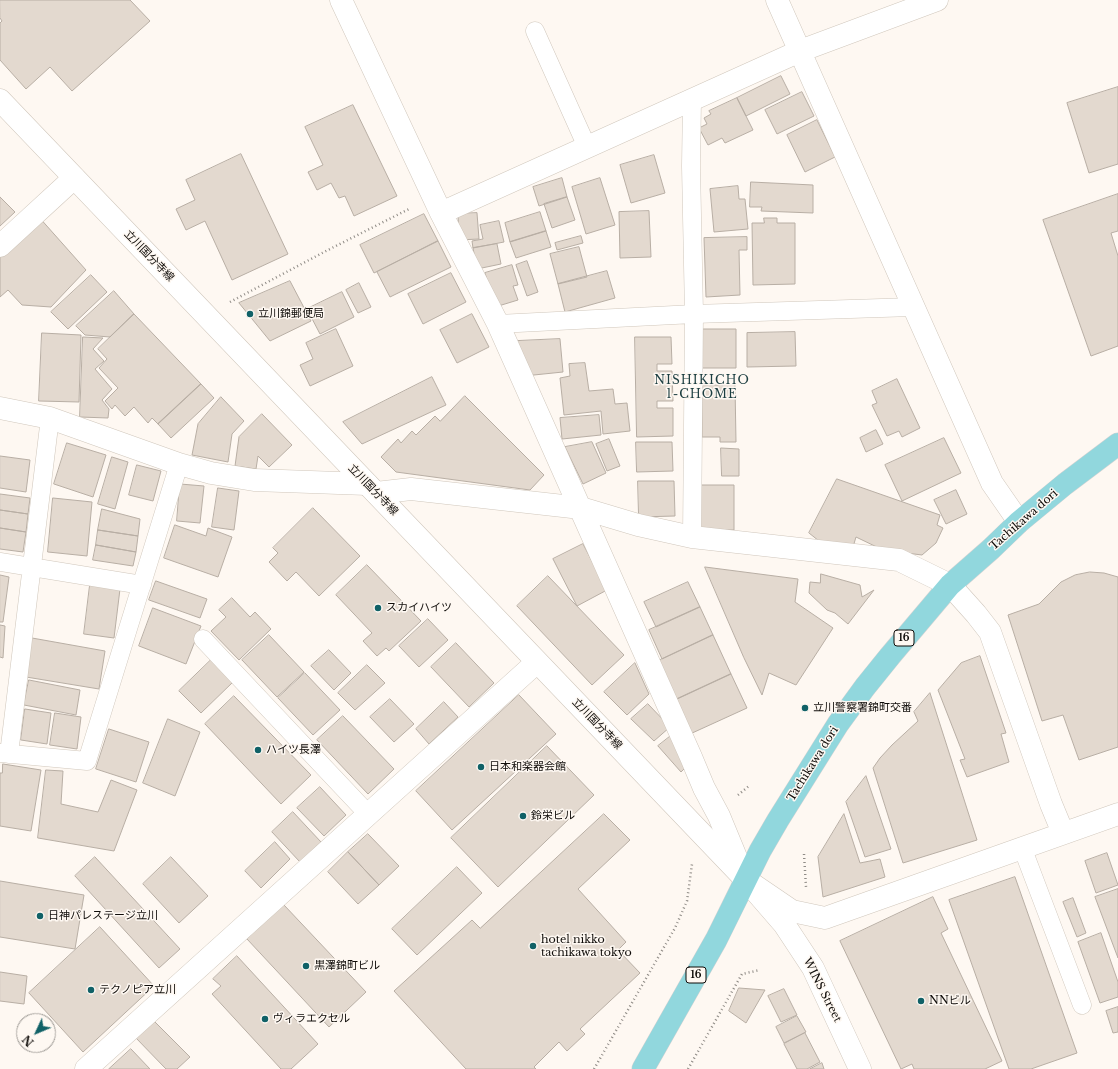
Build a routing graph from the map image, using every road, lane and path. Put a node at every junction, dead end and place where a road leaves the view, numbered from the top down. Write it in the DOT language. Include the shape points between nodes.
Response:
graph roads {
  1 [pos="341,0"];
  2 [pos="777,0"];
  3 [pos="937,0"];
  4 [pos="535,31"];
  5 [pos="800,51"];
  6 [pos="692,99"];
  7 [pos="0,100"];
  8 [pos="587,148"];
  9 [pos="74,178"];
  10 [pos="437,205"];
  11 [pos="0,246"];
  12 [pos="226,304"];
  13 [pos="913,307"];
  14 [pos="694,314"];
  15 [pos="498,324"];
  16 [pos="0,408"];
  17 [pos="50,418"];
  18 [pos="1118,444"];
  19 [pos="179,464"];
  20 [pos="371,489"];
  21 [pos="581,508"];
  22 [pos="1019,522"];
  23 [pos="692,537"];
  24 [pos="0,562"];
  25 [pos="31,566"];
  26 [pos="142,585"];
  27 [pos="950,585"];
  28 [pos="203,639"];
  29 [pos="537,662"];
  30 [pos="5,753"];
  31 [pos="368,814"];
  32 [pos="1118,814"];
  33 [pos="1063,833"];
  34 [pos="1022,848"];
  35 [pos="804,854"];
  36 [pos="692,862"];
  37 [pos="745,879"];
  38 [pos="806,890"];
  39 [pos="760,970"];
  40 [pos="1082,1005"];
  41 [pos="86,1069"];
  42 [pos="594,1069"];
  43 [pos="643,1069"];
  44 [pos="688,1069"];
  45 [pos="860,1069"];
  1 -- 10 [label="street"];
  2 -- 5 [label="street"];
  3 -- 5 [label="street"];
  4 -- 8 [label="lane"];
  5 -- 6 [label="street"];
  5 -- 13 [label="street"];
  6 -- 8 [label="street"];
  6 -- 14 [label="lane"];
  7 -- 9 [label="street, 立川国分寺線"];
  8 -- 10 [label="street"];
  9 -- 11 [label="street"];
  9 -- 20 [label="street, 立川国分寺線"];
  10 -- 12 [label="path" via="326,251"];
  10 -- 15 [label="street"];
  13 -- 14 [label="lane"];
  13 -- 22 [label="street" via="992,483"];
  14 -- 15 [label="lane"];
  14 -- 23 [label="lane"];
  15 -- 21 [label="street"];
  16 -- 17 [label="street"];
  17 -- 19 [label="street"];
  17 -- 25 [label="lane"];
  18 -- 22 [label="main road, Tachikawa dori / 16"];
  19 -- 20 [label="street" via="211,473 254,480"];
  19 -- 26 [label="lane"];
  20 -- 21 [label="street" via="411,489"];
  20 -- 29 [label="street, 立川国分寺線"];
  21 -- 23 [label="street" via="638,525"];
  21 -- 37 [label="street"];
  22 -- 27 [label="main road, Tachikawa dori / 16"];
  23 -- 27 [label="street" via="899,560"];
  24 -- 25 [label="lane"];
  25 -- 26 [label="lane"];
  25 -- 30 [label="lane"];
  26 -- 30 [label="lane" via="87,761"];
  27 -- 33 [label="street" via="990,632"];
  27 -- 37 [label="main road, Tachikawa dori / 16" via="890,656 838,724 778,820"];
  28 -- 31 [label="lane"];
  29 -- 31 [label="street"];
  29 -- 37 [label="street, 立川国分寺線"];
  31 -- 41 [label="street"];
  32 -- 33 [label="street"];
  33 -- 34 [label="street"];
  34 -- 37 [label="street" via="825,918 792,911"];
  34 -- 40 [label="lane"];
  35 -- 38 [label="path"];
  36 -- 42 [label="path" via="687,901 675,928"];
  37 -- 43 [label="main road, Tachikawa dori / 16" via="716,940"];
  37 -- 45 [label="street, WINS Street" via="784,924 813,968"];
  39 -- 44 [label="path" via="742,974"];
}
